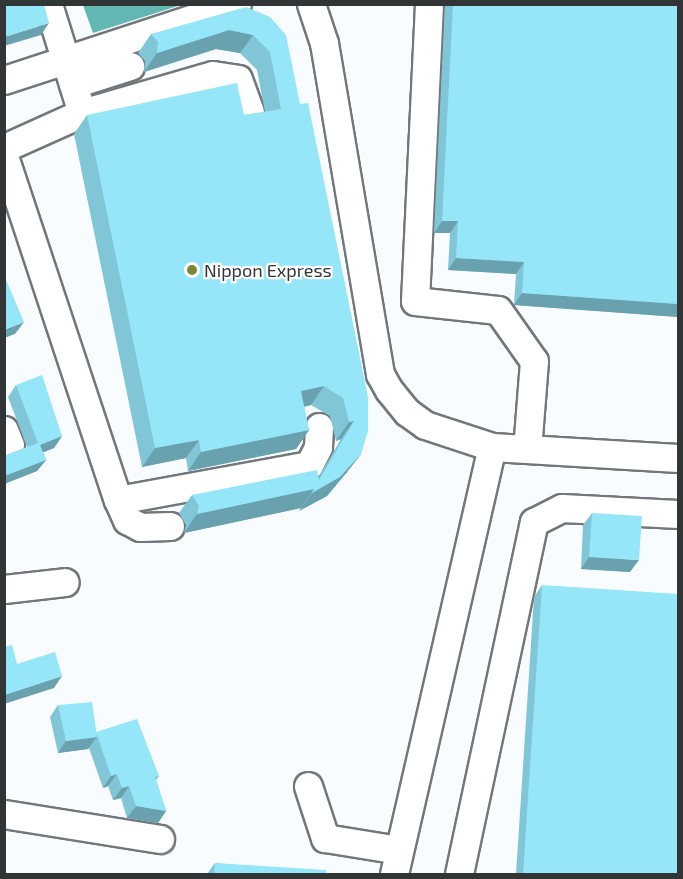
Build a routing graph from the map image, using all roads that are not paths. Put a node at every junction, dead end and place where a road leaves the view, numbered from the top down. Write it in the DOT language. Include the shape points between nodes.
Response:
graph roads {
  1 [pos="48,4"];
  2 [pos="237,4"];
  3 [pos="310,4"];
  4 [pos="429,4"];
  5 [pos="130,66"];
  6 [pos="69,72"];
  7 [pos="4,80"];
  8 [pos="250,112"];
  9 [pos="82,113"];
  10 [pos="4,148"];
  11 [pos="4,156"];
  12 [pos="319,427"];
  13 [pos="492,447"];
  14 [pos="527,449"];
  15 [pos="678,458"];
  16 [pos="118,500"];
  17 [pos="678,514"];
  18 [pos="170,526"];
  19 [pos="65,582"];
  20 [pos="4,589"];
  21 [pos="308,786"];
  22 [pos="4,814"];
  23 [pos="160,839"];
  24 [pos="397,862"];
  25 [pos="459,874"];
  1 -- 6 [label="street"];
  2 -- 6 [label="street"];
  3 -- 13 [label="street" via="324,43 380,374 408,412 425,424"];
  4 -- 14 [label="street" via="414,301 498,310 534,362"];
  5 -- 6 [label="street"];
  6 -- 7 [label="street"];
  6 -- 9 [label="street"];
  8 -- 9 [label="street" via="238,79 213,75"];
  9 -- 10 [label="street"];
  11 -- 16 [label="street"];
  12 -- 16 [label="street" via="318,447 309,465"];
  13 -- 14 [label="street"];
  13 -- 24 [label="street"];
  14 -- 15 [label="street"];
  16 -- 18 [label="street" via="127,520 140,527"];
  17 -- 25 [label="street" via="562,508 534,522"];
  19 -- 20 [label="street"];
  21 -- 24 [label="street" via="325,838"];
  22 -- 23 [label="street"];
}
